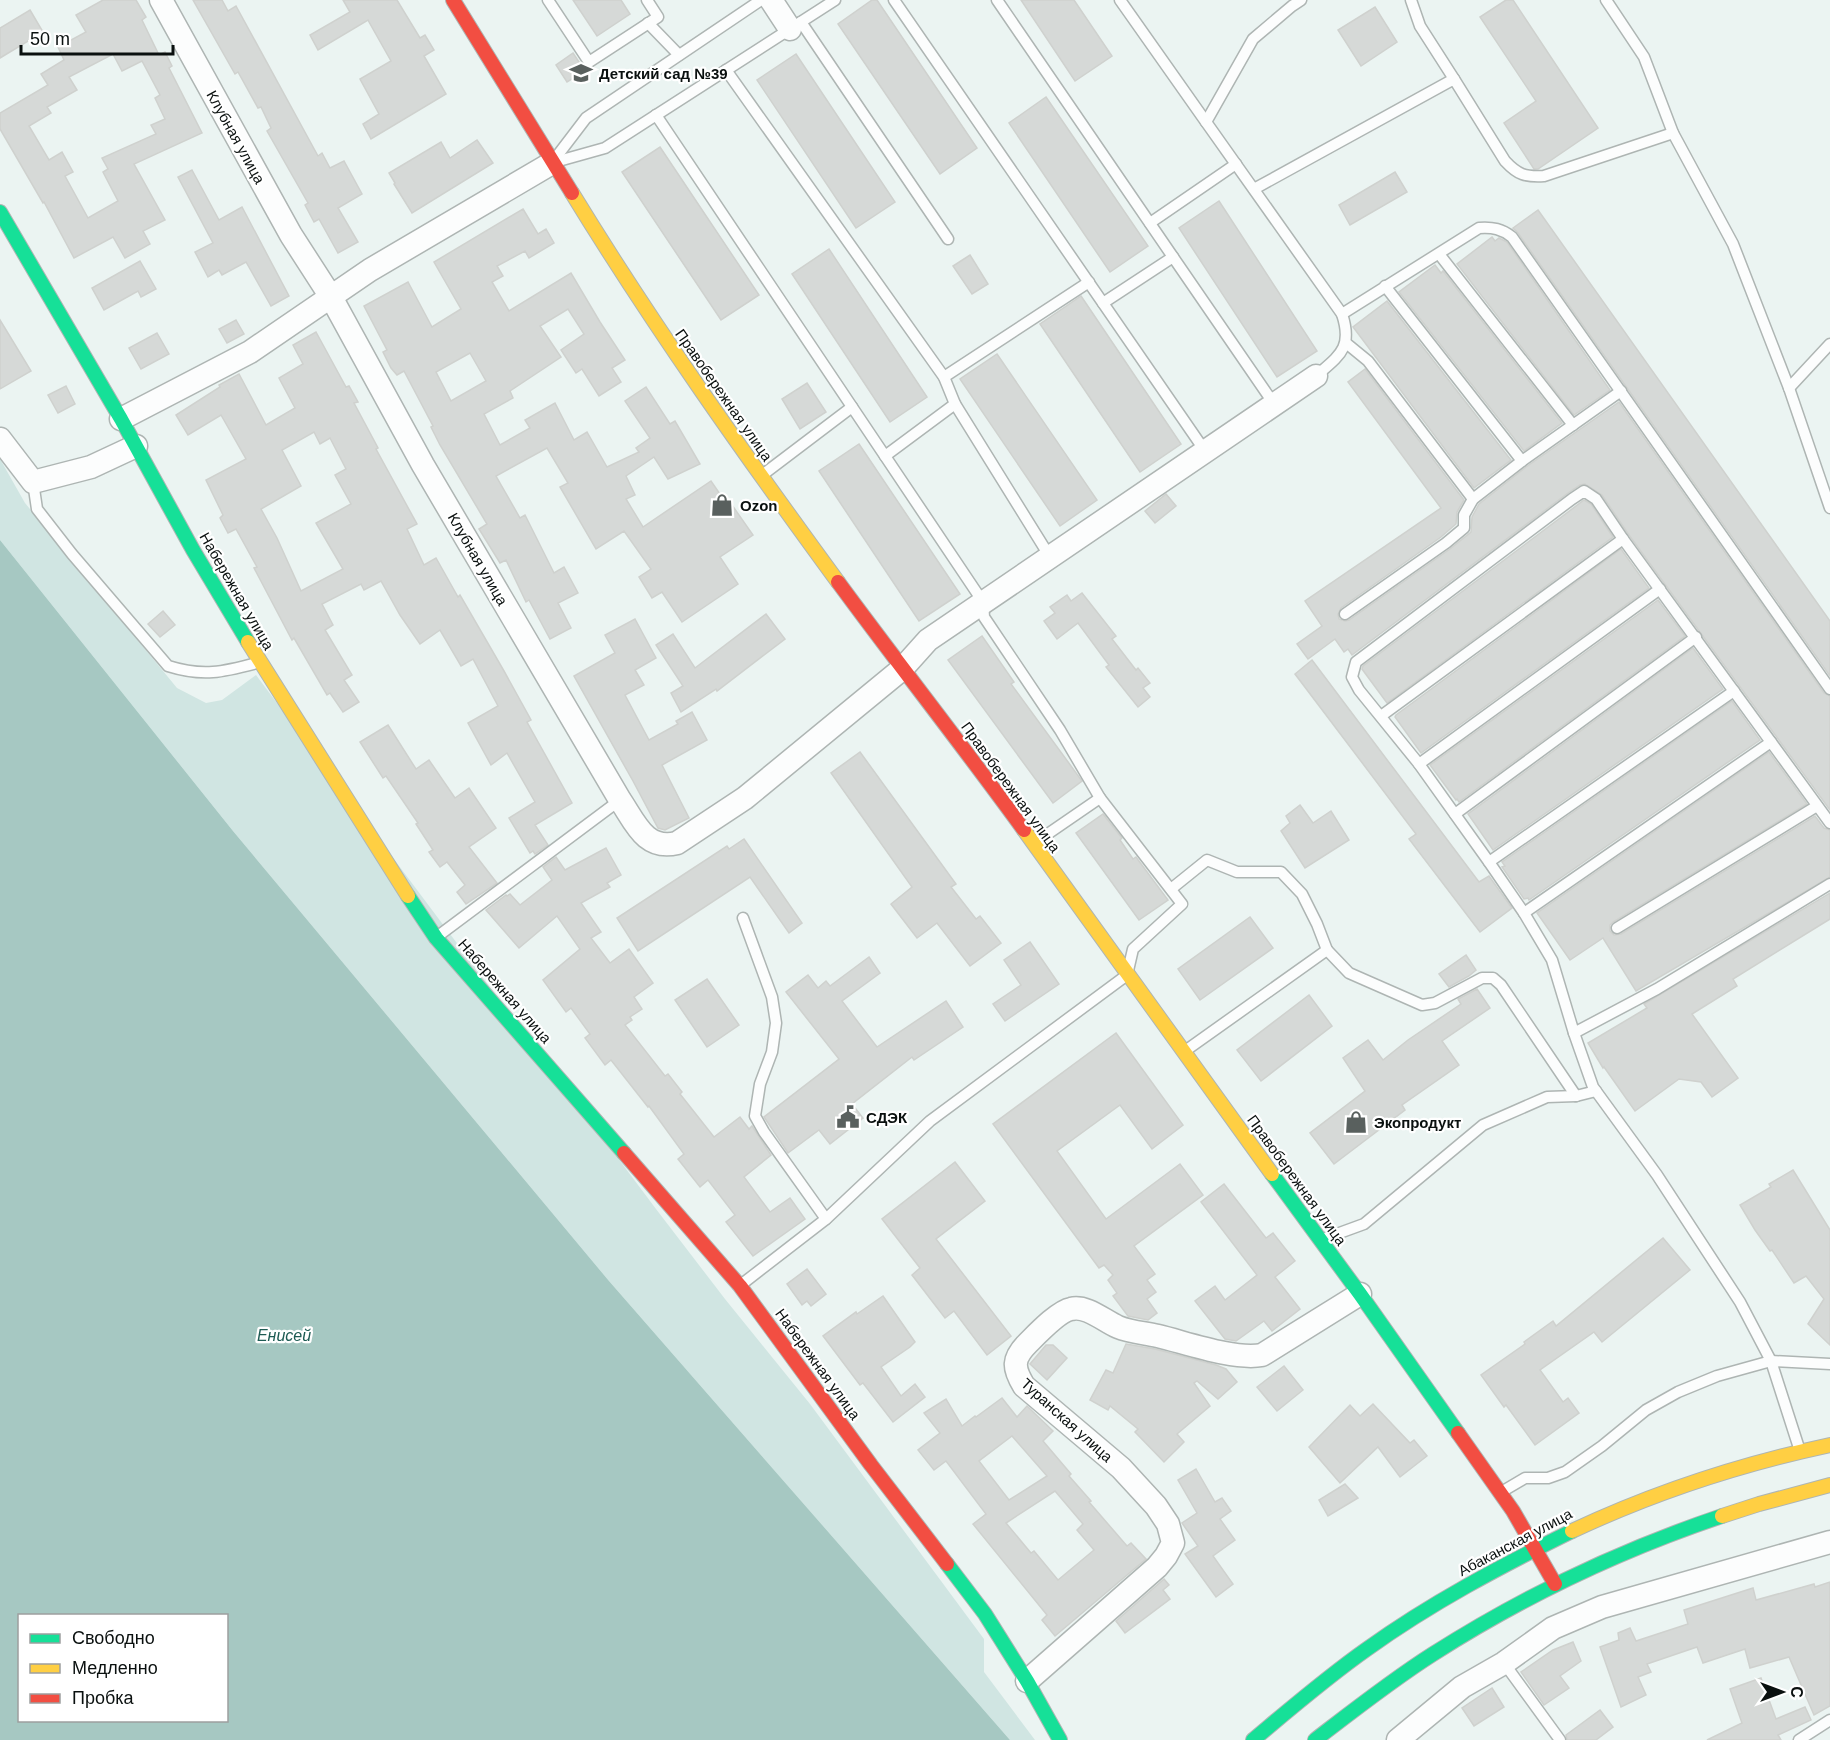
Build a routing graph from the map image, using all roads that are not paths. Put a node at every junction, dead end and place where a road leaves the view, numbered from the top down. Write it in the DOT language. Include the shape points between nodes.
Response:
graph roads {
  1 [pos="161,0"];
  2 [pos="453,0"];
  3 [pos="548,0"];
  4 [pos="647,0"];
  5 [pos="761,0"];
  6 [pos="771,0"];
  7 [pos="835,0"];
  8 [pos="894,0"];
  9 [pos="997,0"];
  10 [pos="1120,0"];
  11 [pos="1301,0"];
  12 [pos="1411,0"];
  13 [pos="1606,0"];
  14 [pos="648,23"];
  15 [pos="796,25"];
  16 [pos="679,55"];
  17 [pos="726,70"];
  18 [pos="1454,79"];
  19 [pos="656,116"];
  20 [pos="1206,122"];
  21 [pos="1673,133"];
  22 [pos="552,163"];
  23 [pos="1236,164"];
  24 [pos="1254,189"];
  25 [pos="0,212"];
  26 [pos="1150,223"];
  27 [pos="948,238"];
  28 [pos="1439,254"];
  29 [pos="1173,257"];
  30 [pos="1089,282"];
  31 [pos="1385,286"];
  32 [pos="331,297"];
  33 [pos="1103,303"];
  34 [pos="1342,314"];
  35 [pos="1346,343"];
  36 [pos="1830,344"];
  37 [pos="1316,376"];
  38 [pos="944,377"];
  39 [pos="1789,388"];
  40 [pos="1621,391"];
  41 [pos="955,404"];
  42 [pos="1274,404"];
  43 [pos="852,408"];
  44 [pos="121,418"];
  45 [pos="1573,425"];
  46 [pos="0,439"];
  47 [pos="136,446"];
  48 [pos="1205,451"];
  49 [pos="885,456"];
  50 [pos="1522,461"];
  51 [pos="760,476"];
  52 [pos="33,482"];
  53 [pos="1473,499"];
  54 [pos="1830,508"];
  55 [pos="1623,539"];
  56 [pos="1050,557"];
  57 [pos="1660,589"];
  58 [pos="983,602"];
  59 [pos="1345,614"];
  60 [pos="1696,637"];
  61 [pos="260,663"];
  62 [pos="902,669"];
  63 [pos="1830,689"];
  64 [pos="1734,691"];
  65 [pos="1381,716"];
  66 [pos="1771,742"];
  67 [pos="1419,764"];
  68 [pos="1100,798"];
  69 [pos="621,800"];
  70 [pos="1817,806"];
  71 [pos="1455,814"];
  72 [pos="1830,823"];
  73 [pos="1033,844"];
  74 [pos="1490,862"];
  75 [pos="1830,884"];
  76 [pos="1171,889"];
  77 [pos="1524,913"];
  78 [pos="743,918"];
  79 [pos="1617,928"];
  80 [pos="436,938"];
  81 [pos="1327,950"];
  82 [pos="1127,975"];
  83 [pos="1574,1034"];
  84 [pos="1183,1053"];
  85 [pos="1596,1091"];
  86 [pos="1576,1096"];
  87 [pos="826,1219"];
  88 [pos="1321,1240"];
  89 [pos="740,1286"];
  90 [pos="1360,1294"];
  91 [pos="1771,1361"];
  92 [pos="1830,1364"];
  93 [pos="1830,1445"];
  94 [pos="1800,1451"];
  95 [pos="1830,1485"];
  96 [pos="1500,1493"];
  97 [pos="1830,1542"];
  98 [pos="1535,1548"];
  99 [pos="1555,1584"];
  100 [pos="1504,1663"];
  101 [pos="1027,1681"];
  102 [pos="1830,1720"];
  103 [pos="1423,1731"];
  104 [pos="1060,1740"];
  105 [pos="1253,1740"];
  106 [pos="1315,1740"];
  107 [pos="1398,1740"];
  108 [pos="1560,1740"];
  109 [pos="1799,1740"];
  1 -- 32 [label="street, Клубная улица" via="291,235"];
  2 -- 22 [label="street, Правобережная улица"];
  3 -- 14 [label="lane" via="589,62"];
  4 -- 14 [label="lane" via="658,17"];
  5 -- 16 [label="lane"];
  6 -- 15 [label="street"];
  7 -- 15 [label="lane"];
  8 -- 30 [label="lane"];
  9 -- 26 [label="lane"];
  10 -- 20 [label="lane"];
  11 -- 20 [label="lane" via="1253,39"];
  12 -- 18 [label="lane" via="1420,26"];
  13 -- 21 [label="lane" via="1644,57"];
  14 -- 16 [label="lane"];
  15 -- 17 [label="lane"];
  15 -- 27 [label="lane"];
  16 -- 22 [label="lane" via="585,118"];
  17 -- 19 [label="lane"];
  17 -- 38 [label="lane"];
  18 -- 21 [label="lane" via="1505,161 1515,172 1529,177 1544,176"];
  18 -- 24 [label="lane"];
  19 -- 22 [label="lane" via="605,148"];
  19 -- 43 [label="lane"];
  20 -- 23 [label="lane"];
  21 -- 39 [label="lane" via="1733,244"];
  22 -- 32 [label="street"];
  22 -- 51 [label="street, Правобережная улица" via="650,317"];
  23 -- 24 [label="lane"];
  23 -- 26 [label="lane"];
  24 -- 34 [label="lane"];
  25 -- 44 [label="street, Набережная улица"];
  26 -- 29 [label="lane"];
  28 -- 31 [label="lane"];
  28 -- 40 [label="lane" via="1479,228 1503,230 1512,237"];
  28 -- 45 [label="lane"];
  29 -- 33 [label="lane"];
  29 -- 42 [label="lane"];
  30 -- 33 [label="lane"];
  30 -- 38 [label="lane"];
  31 -- 34 [label="lane"];
  31 -- 50 [label="lane"];
  32 -- 44 [label="street" via="250,352"];
  32 -- 69 [label="street, Клубная улица" via="423,465"];
  33 -- 48 [label="lane"];
  34 -- 35 [label="lane"];
  35 -- 37 [label="lane"];
  35 -- 53 [label="lane" via="1368,361"];
  36 -- 39 [label="lane"];
  37 -- 42 [label="street, Клубная улица"];
  38 -- 41 [label="lane"];
  39 -- 54 [label="lane"];
  40 -- 45 [label="lane"];
  40 -- 63 [label="lane"];
  41 -- 49 [label="lane"];
  41 -- 56 [label="lane"];
  42 -- 48 [label="street, Клубная улица"];
  43 -- 49 [label="lane"];
  43 -- 51 [label="lane"];
  44 -- 47 [label="street, Набережная улица"];
  45 -- 50 [label="lane"];
  46 -- 52 [label="street"];
  47 -- 52 [label="street" via="91,467"];
  47 -- 61 [label="street, Набережная улица"];
  48 -- 56 [label="street, Клубная улица"];
  49 -- 58 [label="lane"];
  50 -- 53 [label="lane"];
  51 -- 62 [label="street, Правобережная улица"];
  52 -- 61 [label="lane" via="37,509 168,666 186,672 221,673"];
  53 -- 59 [label="lane" via="1464,515 1464,528"];
  55 -- 57 [label="lane"];
  55 -- 65 [label="lane"];
  55 -- 65 [label="lane" via="1596,499 1584,491 1572,499 1356,662 1352,676"];
  56 -- 58 [label="street, Клубная улица"];
  57 -- 60 [label="lane"];
  57 -- 67 [label="lane"];
  58 -- 62 [label="street, Клубная улица" via="928,640"];
  58 -- 68 [label="lane" via="984,617 1060,730"];
  60 -- 64 [label="lane"];
  60 -- 71 [label="lane"];
  61 -- 80 [label="street, Набережная улица"];
  62 -- 69 [label="street, Клубная улица" via="745,798 677,843 666,846 644,836"];
  62 -- 73 [label="street, Правобережная улица"];
  64 -- 66 [label="lane"];
  64 -- 74 [label="lane"];
  65 -- 67 [label="lane"];
  66 -- 70 [label="lane"];
  66 -- 77 [label="lane"];
  67 -- 71 [label="lane"];
  68 -- 73 [label="lane"];
  68 -- 76 [label="lane"];
  69 -- 80 [label="lane"];
  70 -- 72 [label="lane"];
  70 -- 79 [label="lane"];
  71 -- 74 [label="lane"];
  73 -- 82 [label="street, Правобережная улица"];
  74 -- 77 [label="lane"];
  75 -- 83 [label="lane" via="1657,989"];
  76 -- 81 [label="lane" via="1207,860 1237,872 1281,872 1302,894"];
  76 -- 82 [label="lane" via="1182,904 1133,949"];
  77 -- 83 [label="lane" via="1552,960"];
  78 -- 87 [label="lane" via="772,997 776,1023 755,1116"];
  80 -- 89 [label="street, Набережная улица"];
  81 -- 84 [label="lane"];
  81 -- 86 [label="lane" via="1349,973 1422,1005 1435,1003 1482,978 1493,978"];
  82 -- 84 [label="street, Правобережная улица"];
  82 -- 87 [label="lane" via="930,1121"];
  83 -- 85 [label="lane"];
  84 -- 88 [label="street, Правобережная улица"];
  85 -- 86 [label="lane"];
  85 -- 91 [label="lane" via="1657,1175 1740,1302"];
  86 -- 88 [label="lane" via="1547,1097 1483,1125 1364,1224"];
  87 -- 89 [label="lane"];
  88 -- 90 [label="street, Правобережная улица"];
  89 -- 101 [label="street, Набережная улица" via="985,1614"];
  90 -- 96 [label="street, Правобережная улица"];
  90 -- 101 [label="street, Туранская улица" via="1262,1355 1250,1357 1205,1349 1120,1328 1077,1308 1062,1313 1020,1351 1015,1372 1024,1386 1121,1468 1156,1506 1168,1524 1173,1543 1156,1567"];
  91 -- 92 [label="lane"];
  91 -- 94 [label="lane"];
  91 -- 96 [label="lane" via="1678,1392 1646,1410 1565,1472 1548,1478 1526,1478"];
  93 -- 94 [label="street, Абаканская улица"];
  94 -- 98 [label="street, Абаканская улица" via="1685,1485 1584,1524"];
  95 -- 99 [label="street" via="1721,1516 1600,1562"];
  96 -- 98 [label="street, Правобережная улица"];
  97 -- 100 [label="street" via="1602,1607 1553,1628"];
  98 -- 99 [label="street, Правобережная улица"];
  98 -- 105 [label="street, Абаканская улица" via="1399,1627 1345,1665"];
  99 -- 106 [label="street" via="1470,1629"];
  100 -- 103 [label="street" via="1462,1687"];
  100 -- 108 [label="lane"];
  101 -- 104 [label="street, Набережная улица"];
  102 -- 109 [label="lane"];
  103 -- 107 [label="street"];
}
